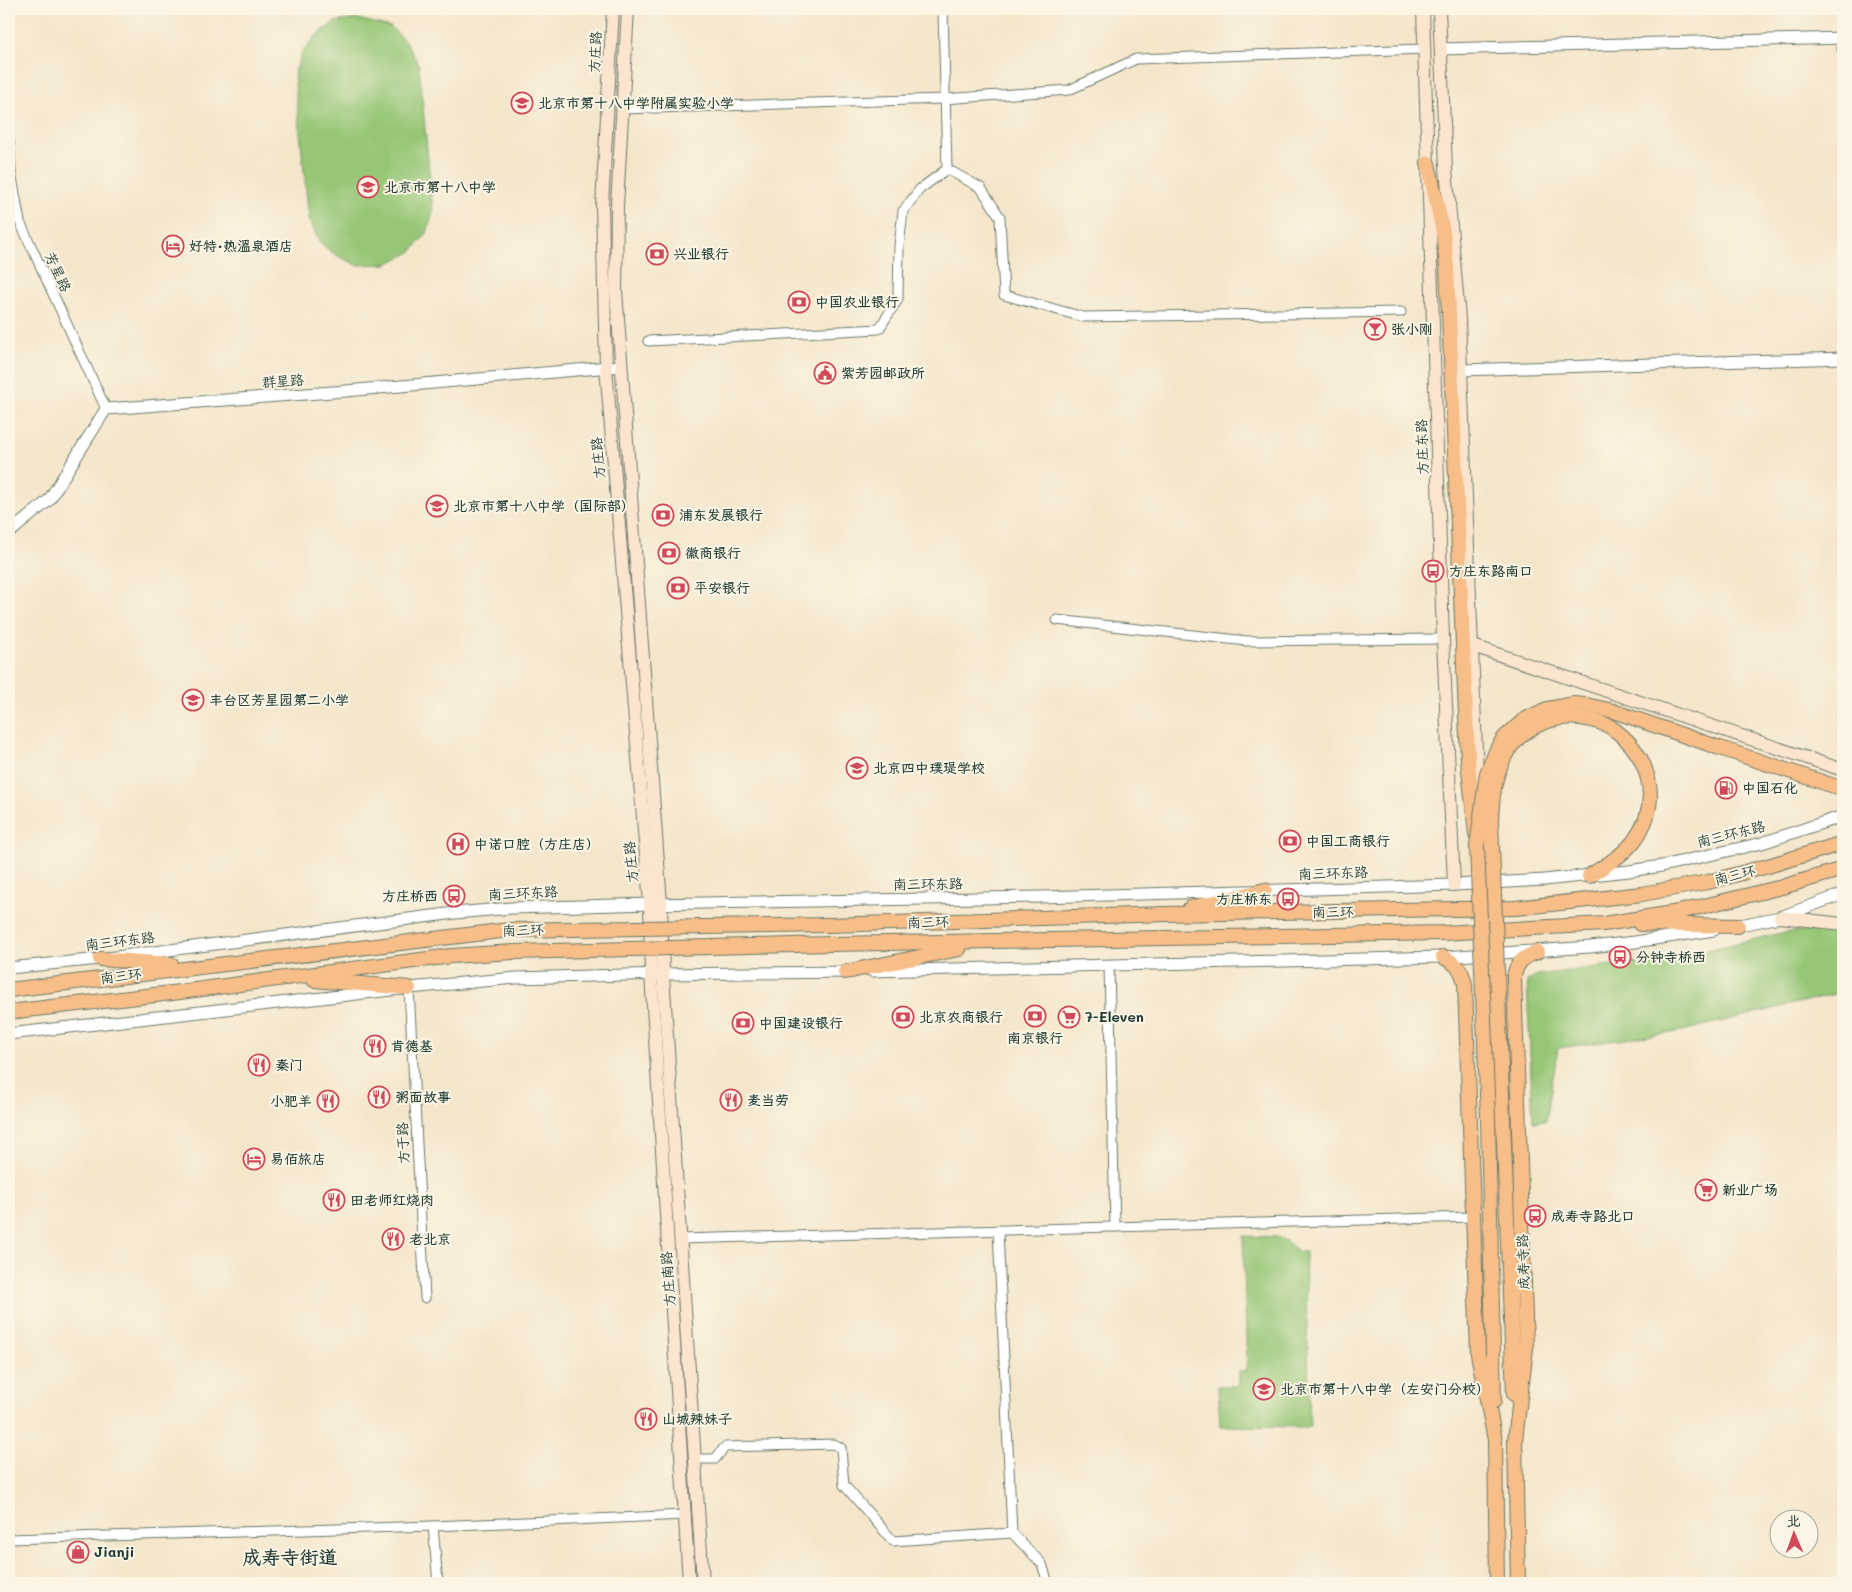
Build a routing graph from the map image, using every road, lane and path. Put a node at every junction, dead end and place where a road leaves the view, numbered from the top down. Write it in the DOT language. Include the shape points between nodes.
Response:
graph roads {
  1 [pos="613,9"];
  2 [pos="628,9"];
  3 [pos="943,9"];
  4 [pos="1423,9"];
  5 [pos="1439,9"];
  6 [pos="1425,49"];
  7 [pos="1441,49"];
  8 [pos="1843,49"];
  9 [pos="944,99"];
  10 [pos="623,109"];
  11 [pos="9,140"];
  12 [pos="1428,163"];
  13 [pos="946,169"];
  14 [pos="1401,312"];
  15 [pos="648,341"];
  16 [pos="1843,358"];
  17 [pos="621,366"];
  18 [pos="606,367"];
  19 [pos="1461,370"];
  20 [pos="106,409"];
  21 [pos="9,533"];
  22 [pos="1057,620"];
  23 [pos="1443,639"];
  24 [pos="1472,646"];
  25 [pos="1843,770"];
  26 [pos="1843,789"];
  27 [pos="1843,816"];
  28 [pos="1843,843"];
  29 [pos="1477,846"];
  30 [pos="1843,868"];
  31 [pos="1589,876"];
  32 [pos="1481,884"];
  33 [pos="1454,885"];
  34 [pos="1265,890"];
  35 [pos="1843,894"];
  36 [pos="656,904"];
  37 [pos="1166,914"];
  38 [pos="1780,918"];
  39 [pos="1604,924"];
  40 [pos="1843,924"];
  41 [pos="1738,926"];
  42 [pos="995,942"];
  43 [pos="1537,952"];
  44 [pos="1443,957"];
  45 [pos="100,959"];
  46 [pos="1109,965"];
  47 [pos="201,967"];
  48 [pos="9,968"];
  49 [pos="845,972"];
  50 [pos="657,974"];
  51 [pos="286,978"];
  52 [pos="409,988"];
  53 [pos="9,990"];
  54 [pos="9,1012"];
  55 [pos="9,1034"];
  56 [pos="1517,1085"];
  57 [pos="1469,1087"];
  58 [pos="1473,1217"];
  59 [pos="1115,1227"];
  60 [pos="998,1230"];
  61 [pos="680,1239"];
  62 [pos="425,1298"];
  63 [pos="1495,1440"];
  64 [pos="1515,1440"];
  65 [pos="695,1459"];
  66 [pos="686,1515"];
  67 [pos="432,1526"];
  68 [pos="1012,1533"];
  69 [pos="9,1539"];
  70 [pos="438,1583"];
  71 [pos="689,1583"];
  72 [pos="703,1583"];
  73 [pos="1048,1583"];
  74 [pos="1497,1583"];
  75 [pos="1518,1583"];
  1 -- 18 [label="main road, 方庄路" via="602,206"];
  2 -- 10 [label="main road, 方庄路"];
  3 -- 9 [label="street"];
  4 -- 6 [label="main road, 方庄东路"];
  5 -- 7 [label="main road"];
  6 -- 7 [label="main road"];
  6 -- 9 [label="street" via="1136,59 1069,90"];
  6 -- 12 [label="main road, 方庄东路"];
  7 -- 8 [label="street" via="1843,38"];
  7 -- 19 [label="main road"];
  9 -- 10 [label="street"];
  9 -- 13 [label="street"];
  10 -- 17 [label="main road, 方庄路" via="616,291"];
  11 -- 20 [label="street, 芳星路" via="20,222"];
  12 -- 23 [label="main road, 方庄东路"];
  12 -- 29 [label="main road, bridge" via="1447,267 1468,761"];
  13 -- 14 [label="street" via="981,188 1000,217 1004,295 1083,317"];
  13 -- 15 [label="street" via="920,189 904,211 899,246 898,299 879,329"];
  16 -- 19 [label="street"];
  17 -- 18 [label="street, 群星路"];
  17 -- 36 [label="main road, 方庄路"];
  18 -- 20 [label="street, 群星路"];
  18 -- 36 [label="main road, 方庄路"];
  19 -- 24 [label="main road"];
  20 -- 21 [label="street" via="48,500"];
  22 -- 23 [label="street" via="1247,641"];
  23 -- 33 [label="main road, 方庄东路"];
  24 -- 25 [label="main road"];
  24 -- 32 [label="main road"];
  26 -- 29 [label="main road, bridge" via="1613,711 1586,705 1560,705 1524,720 1504,738 1491,760 1484,786"];
  27 -- 31 [label="street, 南三环东路" via="1762,843 1662,866"];
  28 -- 37 [label="main road, 南三环" via="1708,882 1582,901 1495,909"];
  29 -- 63 [label="main road, bridge" via="1488,1119"];
  30 -- 39 [label="main road, 南三环" via="1782,887 1679,912"];
  31 -- 32 [label="street, 南三环东路"];
  31 -- 64 [label="main road, bridge" via="1613,860 1641,830 1649,805 1648,776 1628,740 1609,726 1588,718 1553,719 1525,733 1505,755 1496,779 1491,820"];
  32 -- 33 [label="street, 南三环东路"];
  33 -- 34 [label="street, 南三环东路"];
  34 -- 36 [label="street, 南三环东路"];
  34 -- 37 [label="main road"];
  35 -- 38 [label="street"];
  36 -- 45 [label="street, 南三环东路" via="454,913"];
  36 -- 50 [label="main road"];
  37 -- 47 [label="main road, 南三环, bridge" via="829,925 509,930"];
  38 -- 40 [label="main road"];
  38 -- 41 [label="street"];
  39 -- 41 [label="main road"];
  39 -- 42 [label="main road, 南三环" via="1443,934"];
  41 -- 43 [label="street" via="1635,942"];
  42 -- 49 [label="main road"];
  42 -- 51 [label="main road, 南三环, bridge" via="513,952 451,956"];
  43 -- 44 [label="street"];
  43 -- 56 [label="main road, 成寿寺路" via="1519,962 1514,976"];
  44 -- 46 [label="street"];
  44 -- 57 [label="main road" via="1457,965 1466,984"];
  45 -- 47 [label="main road"];
  45 -- 48 [label="street, 南三环东路"];
  46 -- 49 [label="street"];
  46 -- 59 [label="street"];
  47 -- 53 [label="main road, 南三环"];
  49 -- 50 [label="street"];
  50 -- 52 [label="street" via="516,978"];
  50 -- 61 [label="main road, 方庄南路"];
  50 -- 66 [label="main road, 方庄南路"];
  51 -- 52 [label="main road"];
  51 -- 54 [label="main road, 南三环"];
  52 -- 55 [label="street"];
  52 -- 62 [label="street, 方于路"];
  56 -- 57 [label="main road" via="1509,1070 1492,1065 1476,1072"];
  56 -- 64 [label="main road, 成寿寺路" via="1526,1348"];
  57 -- 58 [label="main road"];
  58 -- 59 [label="street"];
  58 -- 63 [label="main road" via="1478,1354"];
  59 -- 60 [label="street"];
  60 -- 61 [label="street"];
  60 -- 68 [label="street"];
  61 -- 65 [label="main road, 方庄南路"];
  63 -- 74 [label="main road"];
  64 -- 75 [label="main road, 成寿寺路"];
  65 -- 68 [label="street" via="715,1459 725,1446 834,1444 841,1448 844,1485 893,1541"];
  65 -- 72 [label="main road, 方庄南路"];
  66 -- 67 [label="street"];
  66 -- 71 [label="main road, 方庄南路"];
  67 -- 69 [label="street"];
  67 -- 70 [label="street"];
  68 -- 73 [label="street" via="1042,1564"];
}
